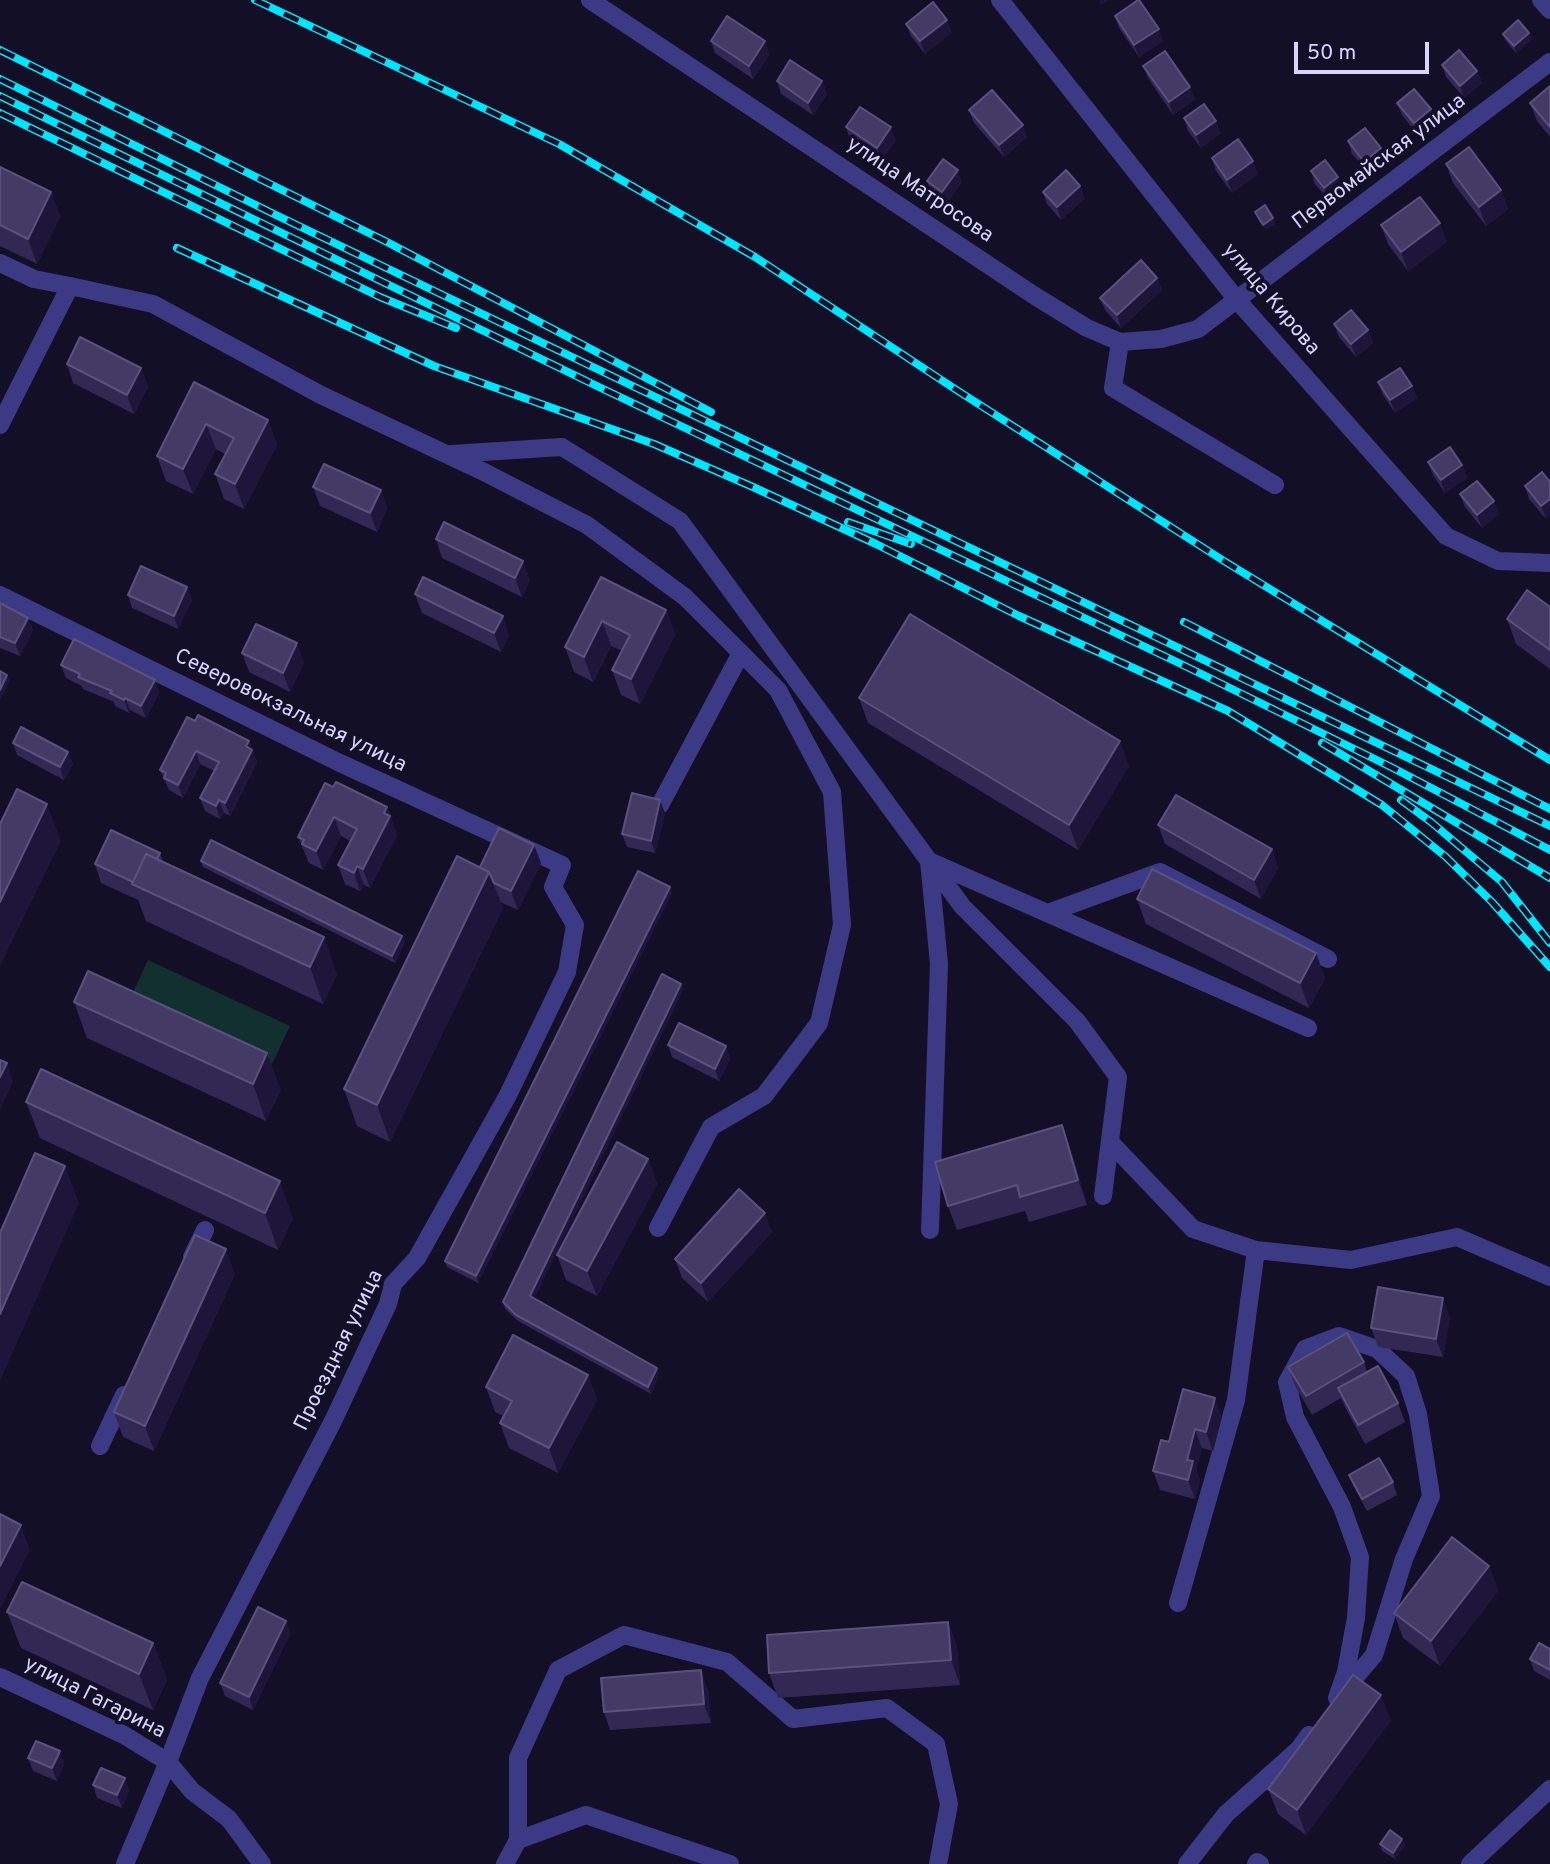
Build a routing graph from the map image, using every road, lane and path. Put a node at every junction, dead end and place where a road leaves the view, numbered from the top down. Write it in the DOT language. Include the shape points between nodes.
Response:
graph roads {
  1 [pos="590,0"];
  2 [pos="1000,0"];
  3 [pos="1541,0"];
  4 [pos="1550,10"];
  5 [pos="1550,62"];
  6 [pos="0,263"];
  7 [pos="70,286"];
  8 [pos="1237,300"];
  9 [pos="1120,342"];
  10 [pos="0,425"];
  11 [pos="448,455"];
  12 [pos="1275,485"];
  13 [pos="1550,563"];
  14 [pos="0,595"];
  15 [pos="741,653"];
  16 [pos="660,805"];
  17 [pos="929,860"];
  18 [pos="562,865"];
  19 [pos="1048,913"];
  20 [pos="1328,959"];
  21 [pos="1308,1028"];
  22 [pos="1110,1142"];
  23 [pos="1103,1196"];
  24 [pos="658,1228"];
  25 [pos="205,1230"];
  26 [pos="930,1230"];
  27 [pos="1256,1250"];
  28 [pos="1550,1277"];
  29 [pos="182,1278"];
  30 [pos="135,1374"];
  31 [pos="100,1446"];
  32 [pos="1178,1602"];
  33 [pos="0,1677"];
  34 [pos="1330,1708"];
  35 [pos="168,1762"];
  36 [pos="1550,1789"];
  37 [pos="518,1840"];
  38 [pos="125,1864"];
  39 [pos="262,1864"];
  40 [pos="505,1864"];
  41 [pos="730,1864"];
  42 [pos="938,1864"];
  43 [pos="1187,1864"];
  44 [pos="1470,1864"];
  1 -- 9 [label="street, улица Матросова" via="1035,296"];
  2 -- 8 [label="street, улица Кирова"];
  3 -- 4 [label="street"];
  5 -- 8 [label="street, Первомайская улица"];
  6 -- 7 [label="street" via="34,279"];
  7 -- 10 [label="street"];
  7 -- 11 [label="street" via="153,304 321,395"];
  8 -- 9 [label="street, улица Матросова" via="1198,329 1161,339"];
  8 -- 13 [label="street, улица Кирова" via="1446,536 1498,561"];
  9 -- 12 [label="street" via="1114,388"];
  11 -- 15 [label="street" via="587,525 685,597"];
  11 -- 17 [label="street" via="562,447 680,521"];
  14 -- 18 [label="street, Северовокзальная улица" via="340,763"];
  15 -- 16 [label="street"];
  15 -- 24 [label="street" via="778,690 832,792 842,925 819,1023 764,1096 711,1127"];
  17 -- 19 [label="street"];
  17 -- 22 [label="street" via="962,906 1077,1021 1118,1077"];
  17 -- 26 [label="street" via="939,964"];
  18 -- 35 [label="street, Проездная улица" via="553,887 575,925 567,972 508,1095 417,1258 393,1284 333,1421 200,1678"];
  19 -- 20 [label="street" via="1160,872"];
  19 -- 21 [label="street"];
  22 -- 23 [label="street"];
  22 -- 27 [label="street" via="1193,1229"];
  25 -- 29 [label="street"];
  27 -- 28 [label="street" via="1351,1259 1457,1237"];
  27 -- 32 [label="street" via="1236,1400"];
  30 -- 31 [label="street"];
  33 -- 35 [label="street, улица Гагарина" via="124,1735"];
  34 -- 34 [label="street" via="1374,1655 1404,1559 1431,1496 1419,1414 1406,1376 1377,1349 1339,1336 1305,1349 1287,1382 1295,1417 1342,1507 1360,1557 1346,1672"];
  34 -- 43 [label="street" via="1299,1749 1226,1814"];
  35 -- 38 [label="street, Проездная улица"];
  35 -- 39 [label="street, улица Гагарина" via="192,1791 229,1819"];
  36 -- 44 [label="street"];
  37 -- 40 [label="street"];
  37 -- 41 [label="street" via="586,1815"];
  37 -- 42 [label="street" via="519,1758 558,1670 624,1635 727,1662 793,1719 887,1708 927,1737 936,1744 949,1804"];
}
